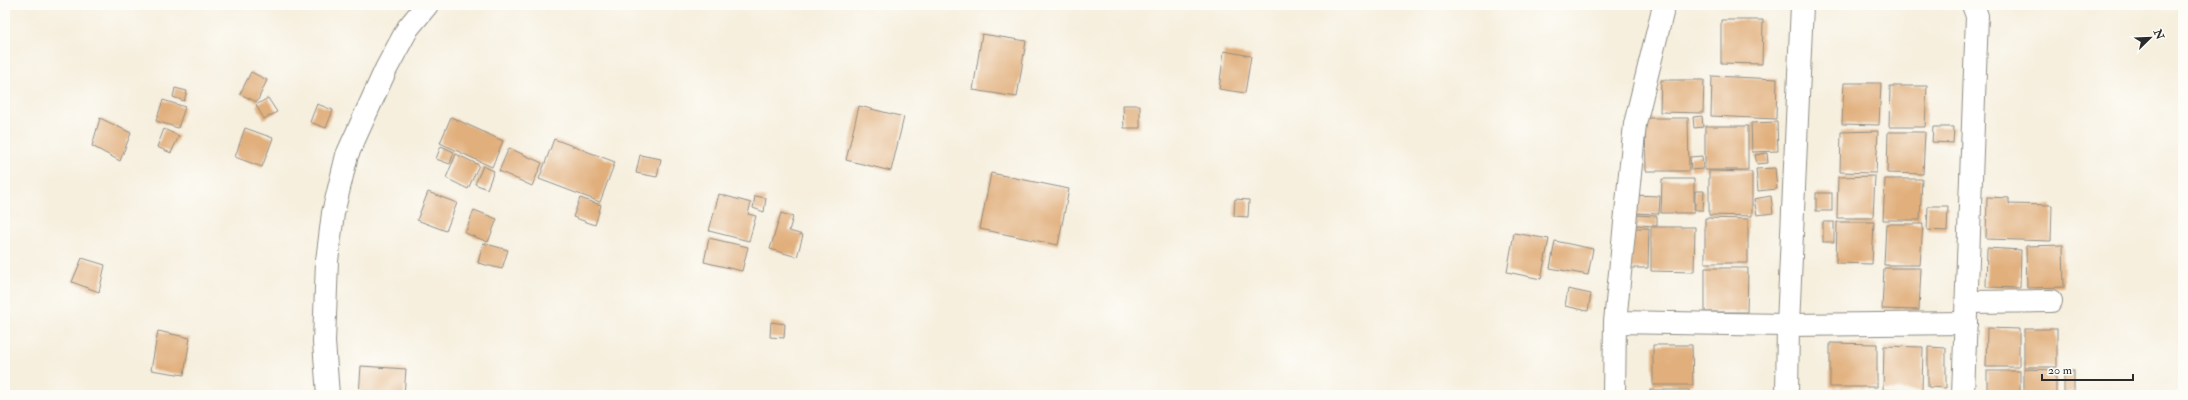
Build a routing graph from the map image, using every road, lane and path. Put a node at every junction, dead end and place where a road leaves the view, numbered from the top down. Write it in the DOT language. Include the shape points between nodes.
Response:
graph roads {
  1 [pos="427,5"];
  2 [pos="1664,5"];
  3 [pos="1802,5"];
  4 [pos="1973,5"];
  5 [pos="2051,301"];
  6 [pos="1966,313"];
  7 [pos="1615,322"];
  8 [pos="1788,325"];
  9 [pos="328,395"];
  10 [pos="1614,395"];
  11 [pos="1787,395"];
  12 [pos="1964,395"];
  1 -- 9 [label="street" via="408,28 347,155 333,213 327,261 324,342"];
  2 -- 7 [label="street" via="1635,124"];
  3 -- 8 [label="street"];
  4 -- 6 [label="street" via="1977,16"];
  5 -- 6 [label="street"];
  6 -- 8 [label="street"];
  6 -- 12 [label="street"];
  7 -- 8 [label="street"];
  7 -- 10 [label="street"];
  8 -- 11 [label="street"];
}
